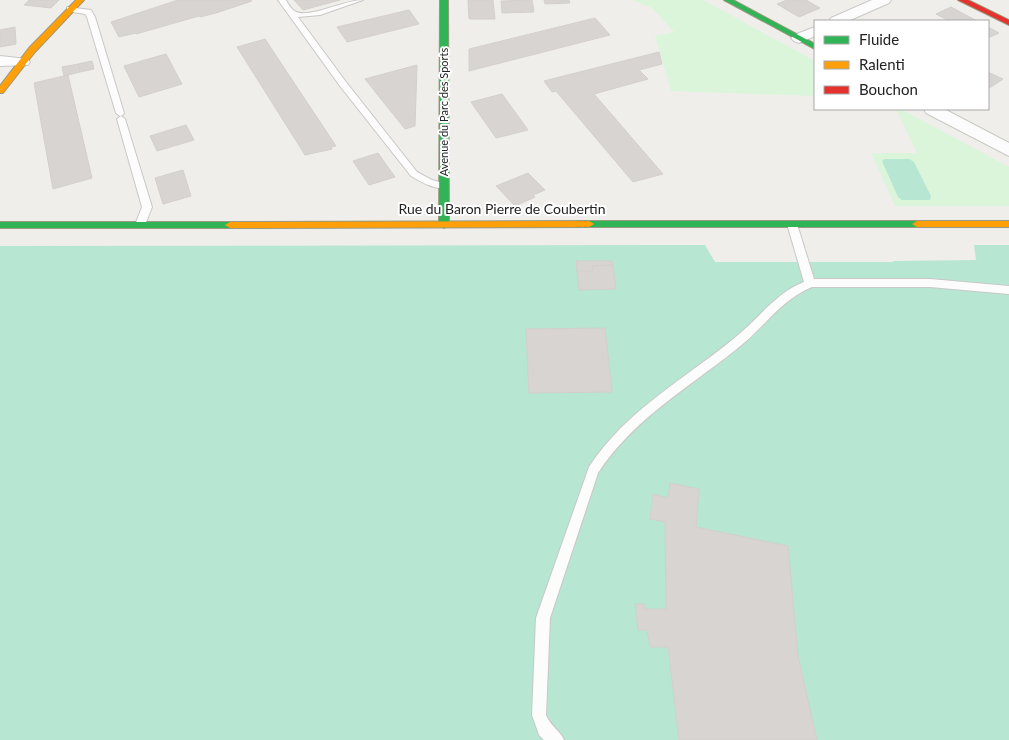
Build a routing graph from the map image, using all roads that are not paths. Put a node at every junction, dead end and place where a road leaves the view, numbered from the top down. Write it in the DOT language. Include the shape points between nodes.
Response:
graph roads {
  1 [pos="80,0"];
  2 [pos="282,0"];
  3 [pos="359,0"];
  4 [pos="444,0"];
  5 [pos="728,0"];
  6 [pos="884,0"];
  7 [pos="962,0"];
  8 [pos="70,9"];
  9 [pos="293,14"];
  10 [pos="838,20"];
  11 [pos="1009,23"];
  12 [pos="814,31"];
  13 [pos="799,38"];
  14 [pos="814,46"];
  15 [pos="0,61"];
  16 [pos="22,62"];
  17 [pos="0,91"];
  18 [pos="934,110"];
  19 [pos="1009,150"];
  20 [pos="444,186"];
  21 [pos="1008,223"];
  22 [pos="444,224"];
  23 [pos="792,224"];
  24 [pos="0,225"];
  25 [pos="140,225"];
  26 [pos="810,283"];
  27 [pos="1009,290"];
  28 [pos="556,740"];
  1 -- 8 [label="street"];
  2 -- 9 [label="lane"];
  3 -- 9 [label="lane" via="308,15"];
  4 -- 20 [label="street, Avenue du Parc des Sports"];
  5 -- 13 [label="street"];
  6 -- 10 [label="street"];
  7 -- 11 [label="street"];
  8 -- 16 [label="street"];
  8 -- 25 [label="lane" via="88,12 92,17 147,207"];
  9 -- 20 [label="lane" via="342,84 414,174"];
  12 -- 13 [label="street"];
  13 -- 14 [label="street"];
  15 -- 16 [label="street"];
  16 -- 17 [label="street"];
  18 -- 19 [label="street"];
  20 -- 22 [label="street, Avenue du Parc des Sports"];
  21 -- 23 [label="street, Rue du Baron Pierre de Coubertin"];
  22 -- 23 [label="street, Rue du Baron Pierre de Coubertin"];
  22 -- 25 [label="street, Rue du Baron Pierre de Coubertin"];
  23 -- 26 [label="lane"];
  24 -- 25 [label="street, Rue du Baron Pierre de Coubertin"];
  26 -- 27 [label="lane" via="932,282"];
  26 -- 28 [label="lane" via="785,296 740,339 631,424 597,464 543,618 539,715 544,730"];
}
